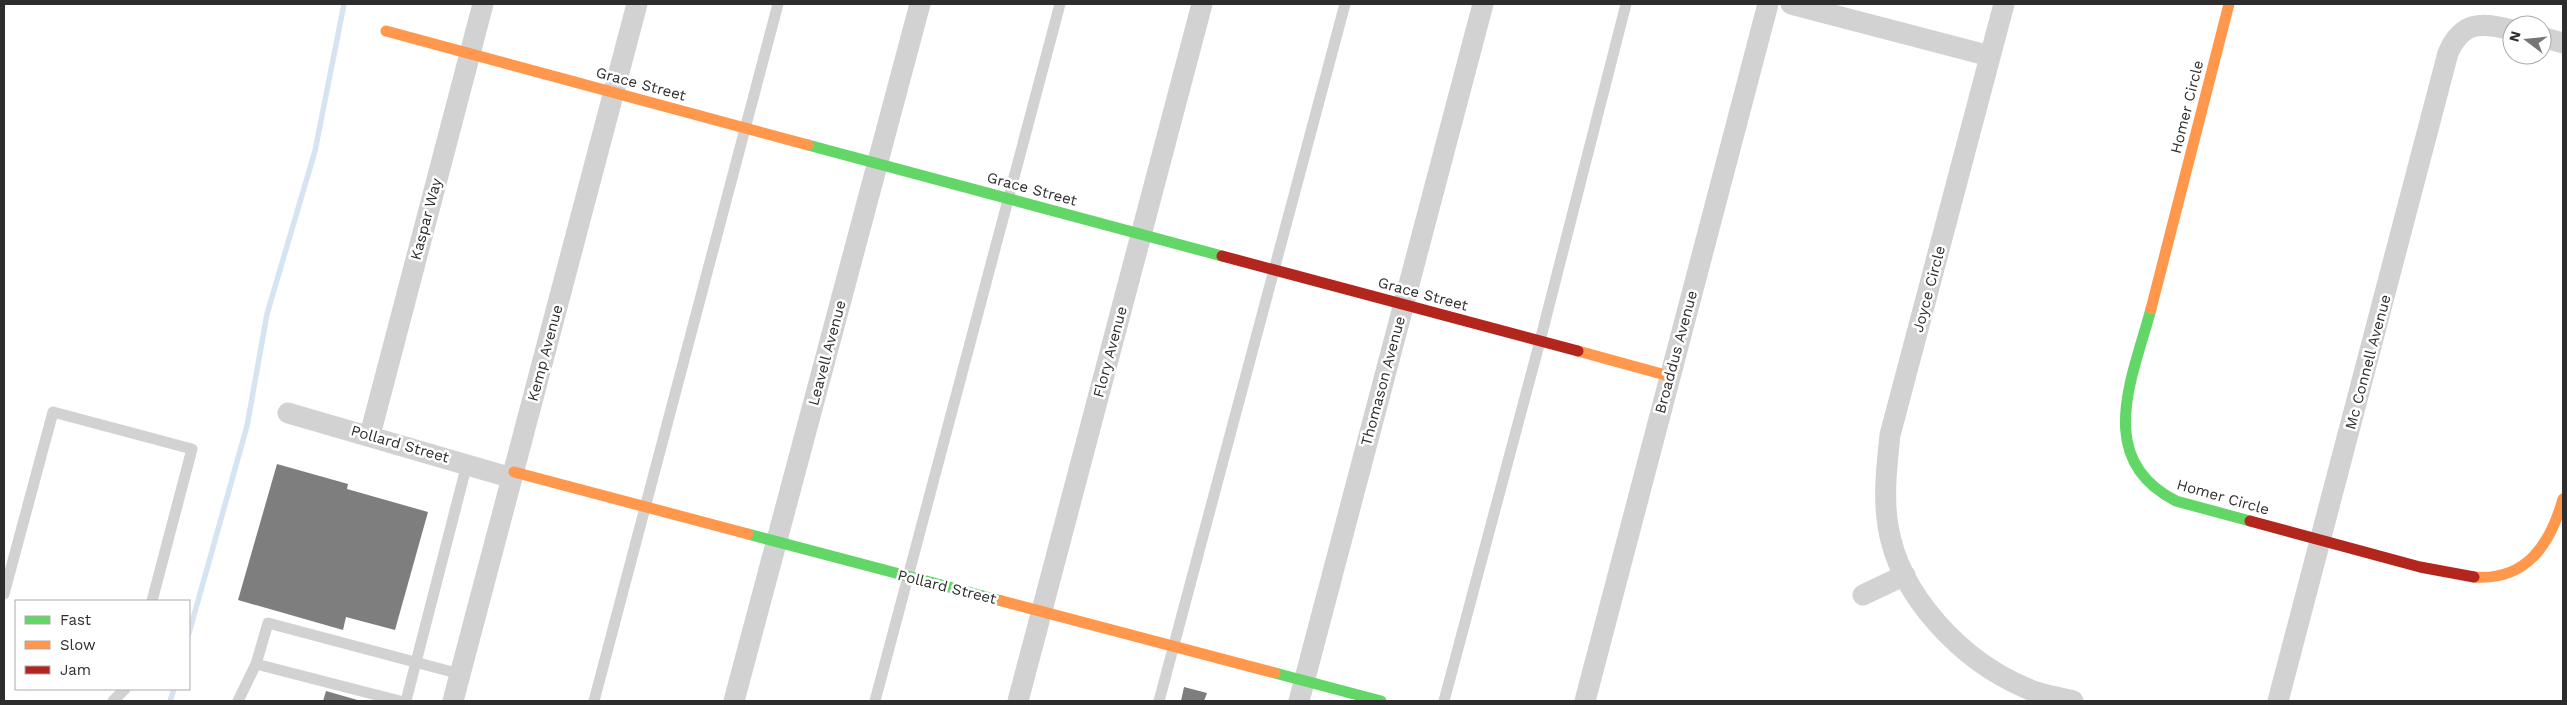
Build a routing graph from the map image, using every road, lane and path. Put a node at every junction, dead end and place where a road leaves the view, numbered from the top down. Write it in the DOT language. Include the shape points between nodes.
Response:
graph roads {
  1 [pos="483,4"];
  2 [pos="637,4"];
  3 [pos="778,4"];
  4 [pos="920,4"];
  5 [pos="1060,4"];
  6 [pos="1202,4"];
  7 [pos="1345,4"];
  8 [pos="1482,4"];
  9 [pos="1626,4"];
  10 [pos="1768,4"];
  11 [pos="1791,4"];
  12 [pos="2004,4"];
  13 [pos="2229,4"];
  14 [pos="2502,28"];
  15 [pos="386,31"];
  16 [pos="471,53"];
  17 [pos="1990,56"];
  18 [pos="614,92"];
  19 [pos="746,127"];
  20 [pos="877,163"];
  21 [pos="1009,198"];
  22 [pos="1142,234"];
  23 [pos="1274,270"];
  24 [pos="1403,304"];
  25 [pos="1540,341"];
  26 [pos="1670,376"];
  27 [pos="288,413"];
  28 [pos="370,435"];
  29 [pos="467,464"];
  30 [pos="513,475"];
  31 [pos="2563,499"];
  32 [pos="645,507"];
  33 [pos="2321,540"];
  34 [pos="777,543"];
  35 [pos="1905,575"];
  36 [pos="909,577"];
  37 [pos="4,594"];
  38 [pos="1863,595"];
  39 [pos="152,600"];
  40 [pos="1042,611"];
  41 [pos="1174,646"];
  42 [pos="416,663"];
  43 [pos="256,664"];
  44 [pos="460,674"];
  45 [pos="124,690"];
  46 [pos="1302,691"];
  47 [pos="113,701"];
  48 [pos="238,701"];
  49 [pos="400,701"];
  50 [pos="406,701"];
  51 [pos="453,701"];
  52 [pos="594,701"];
  53 [pos="734,701"];
  54 [pos="876,701"];
  55 [pos="1018,701"];
  56 [pos="1159,701"];
  57 [pos="1381,701"];
  58 [pos="1444,701"];
  59 [pos="1585,701"];
  60 [pos="2073,701"];
  61 [pos="2278,701"];
  1 -- 16 [label="street, Kaspar Way"];
  2 -- 18 [label="street, Kemp Avenue"];
  3 -- 19 [label="lane"];
  4 -- 20 [label="street, Leavell Avenue"];
  5 -- 21 [label="lane"];
  6 -- 22 [label="street, Flory Avenue"];
  7 -- 23 [label="lane"];
  8 -- 24 [label="street, Thomason Avenue"];
  9 -- 25 [label="lane"];
  10 -- 26 [label="street, Broaddus Avenue"];
  11 -- 17 [label="street"];
  12 -- 17 [label="street, Joyce Circle"];
  13 -- 33 [label="street, Homer Circle" via="2133,373 2125,409 2124,437 2137,467 2164,496"];
  14 -- 33 [label="street, Mc Connell Avenue" via="2488,25 2467,28 2454,40 2448,53"];
  15 -- 16 [label="street, Grace Street"];
  16 -- 18 [label="street, Grace Street"];
  16 -- 28 [label="street, Kaspar Way"];
  17 -- 35 [label="street, Joyce Circle" via="1890,435 1886,476 1888,528"];
  18 -- 19 [label="street, Grace Street"];
  18 -- 30 [label="street, Kemp Avenue"];
  19 -- 20 [label="street, Grace Street"];
  19 -- 32 [label="lane"];
  20 -- 21 [label="street, Grace Street"];
  20 -- 34 [label="street, Leavell Avenue"];
  21 -- 22 [label="street, Grace Street"];
  21 -- 36 [label="lane"];
  22 -- 23 [label="street, Grace Street"];
  22 -- 40 [label="street, Flory Avenue"];
  23 -- 24 [label="street, Grace Street"];
  23 -- 41 [label="lane"];
  24 -- 25 [label="street, Grace Street"];
  24 -- 46 [label="street, Thomason Avenue"];
  25 -- 26 [label="street, Grace Street"];
  25 -- 58 [label="lane"];
  26 -- 59 [label="street, Broaddus Avenue"];
  27 -- 28 [label="street, Pollard Street"];
  28 -- 29 [label="street, Pollard Street"];
  29 -- 30 [label="street, Pollard Street"];
  29 -- 42 [label="lane"];
  30 -- 32 [label="street, Pollard Street"];
  30 -- 44 [label="street, Kemp Avenue"];
  31 -- 33 [label="street, Homer Circle" via="2556,524 2532,559 2518,569 2492,578 2460,576"];
  32 -- 34 [label="street, Pollard Street"];
  32 -- 52 [label="lane"];
  33 -- 61 [label="street, Mc Connell Avenue"];
  34 -- 36 [label="street, Pollard Street"];
  34 -- 53 [label="street, Leavell Avenue"];
  35 -- 38 [label="street"];
  35 -- 60 [label="street, Joyce Circle" via="1928,612 1968,653 2026,689"];
  36 -- 40 [label="street, Pollard Street"];
  36 -- 54 [label="lane"];
  37 -- 39 [label="lane" via="53,412 192,449"];
  40 -- 41 [label="street, Pollard Street"];
  40 -- 55 [label="street, Flory Avenue"];
  41 -- 46 [label="street, Pollard Street"];
  41 -- 56 [label="lane"];
  42 -- 43 [label="lane" via="268,623"];
  42 -- 44 [label="lane"];
  42 -- 50 [label="lane"];
  43 -- 48 [label="lane"];
  43 -- 49 [label="lane"];
  44 -- 51 [label="street, Kemp Avenue"];
  45 -- 47 [label="lane"];
  46 -- 57 [label="street, Pollard Street"];
}
